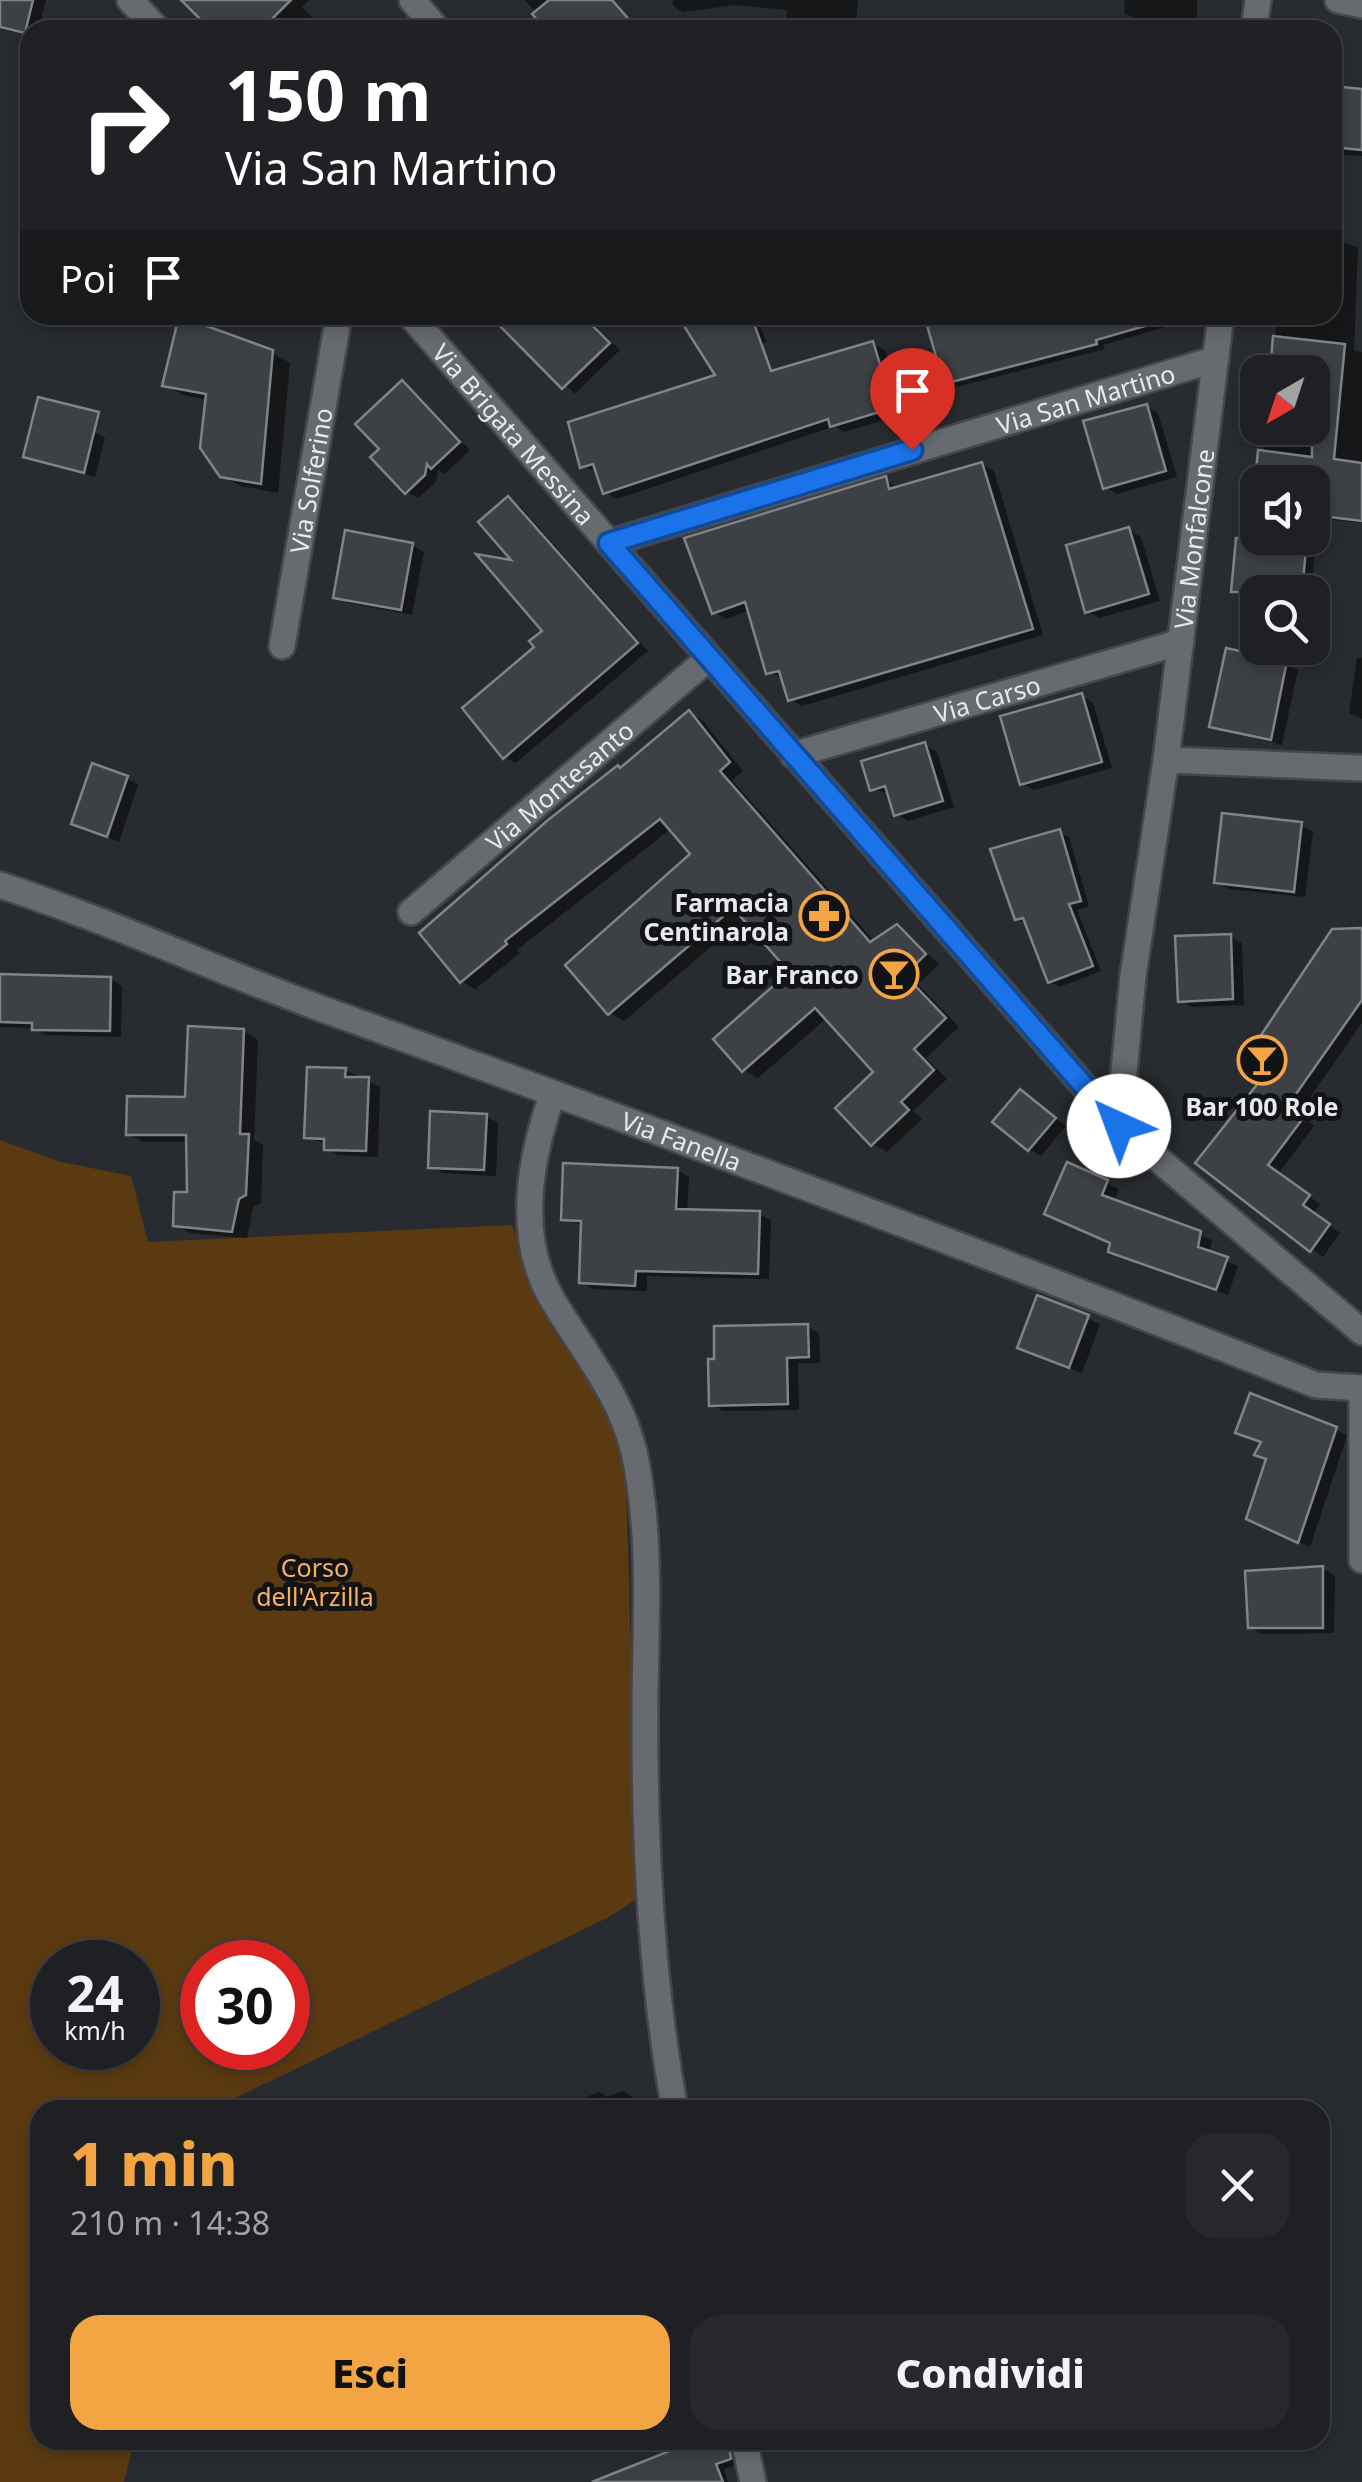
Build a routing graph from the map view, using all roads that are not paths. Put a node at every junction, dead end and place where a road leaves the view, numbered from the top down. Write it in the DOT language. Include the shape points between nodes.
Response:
graph roads {
  1 [pos="130,0"];
  2 [pos="412,0"];
  3 [pos="1338,0"];
  4 [pos="1362,4"];
  5 [pos="149,20"];
  6 [pos="429,20"];
  7 [pos="338,325"];
  8 [pos="419,325"];
  9 [pos="1220,325"];
  10 [pos="1216,359"];
  11 [pos="609,543"];
  12 [pos="1181,642"];
  13 [pos="282,646"];
  14 [pos="708,658"];
  15 [pos="793,755"];
  16 [pos="1166,760"];
  17 [pos="1362,768"];
  18 [pos="0,885"];
  19 [pos="411,912"];
  20 [pos="553,1094"];
  21 [pos="1119,1126"];
  22 [pos="1362,1332"];
  23 [pos="1362,1388"];
  24 [pos="1362,1560"];
  25 [pos="673,2100"];
  26 [pos="746,2450"];
  27 [pos="754,2482"];
  1 -- 5 [label="street"];
  2 -- 6 [label="street"];
  3 -- 4 [label="street"];
  7 -- 13 [label="street, Via Solferino"];
  8 -- 11 [label="street, Via Brigata Messina"];
  9 -- 10 [label="street, Via Monfalcone"];
  10 -- 11 [label="street, Via San Martino"];
  10 -- 12 [label="street, Via Monfalcone"];
  11 -- 14 [label="street, Via Brigata Messina"];
  12 -- 15 [label="street, Via Carso"];
  12 -- 16 [label="street, Via Monfalcone"];
  14 -- 15 [label="street, Via Brigata Messina"];
  14 -- 19 [label="street, Via Montesanto"];
  15 -- 21 [label="street, Via Brigata Messina"];
  16 -- 17 [label="street"];
  16 -- 21 [label="street, Via Monfalcone" via="1133,976"];
  18 -- 20 [label="street, Via Fanella"];
  20 -- 23 [label="street, Via Fanella" via="1316,1385"];
  20 -- 25 [label="street" via="531,1174 532,1249 550,1296 618,1403 644,1508 644,1794 658,2001"];
  21 -- 22 [label="street, Via Brigata Messina"];
  23 -- 24 [label="street"];
  26 -- 27 [label="street"];
}
